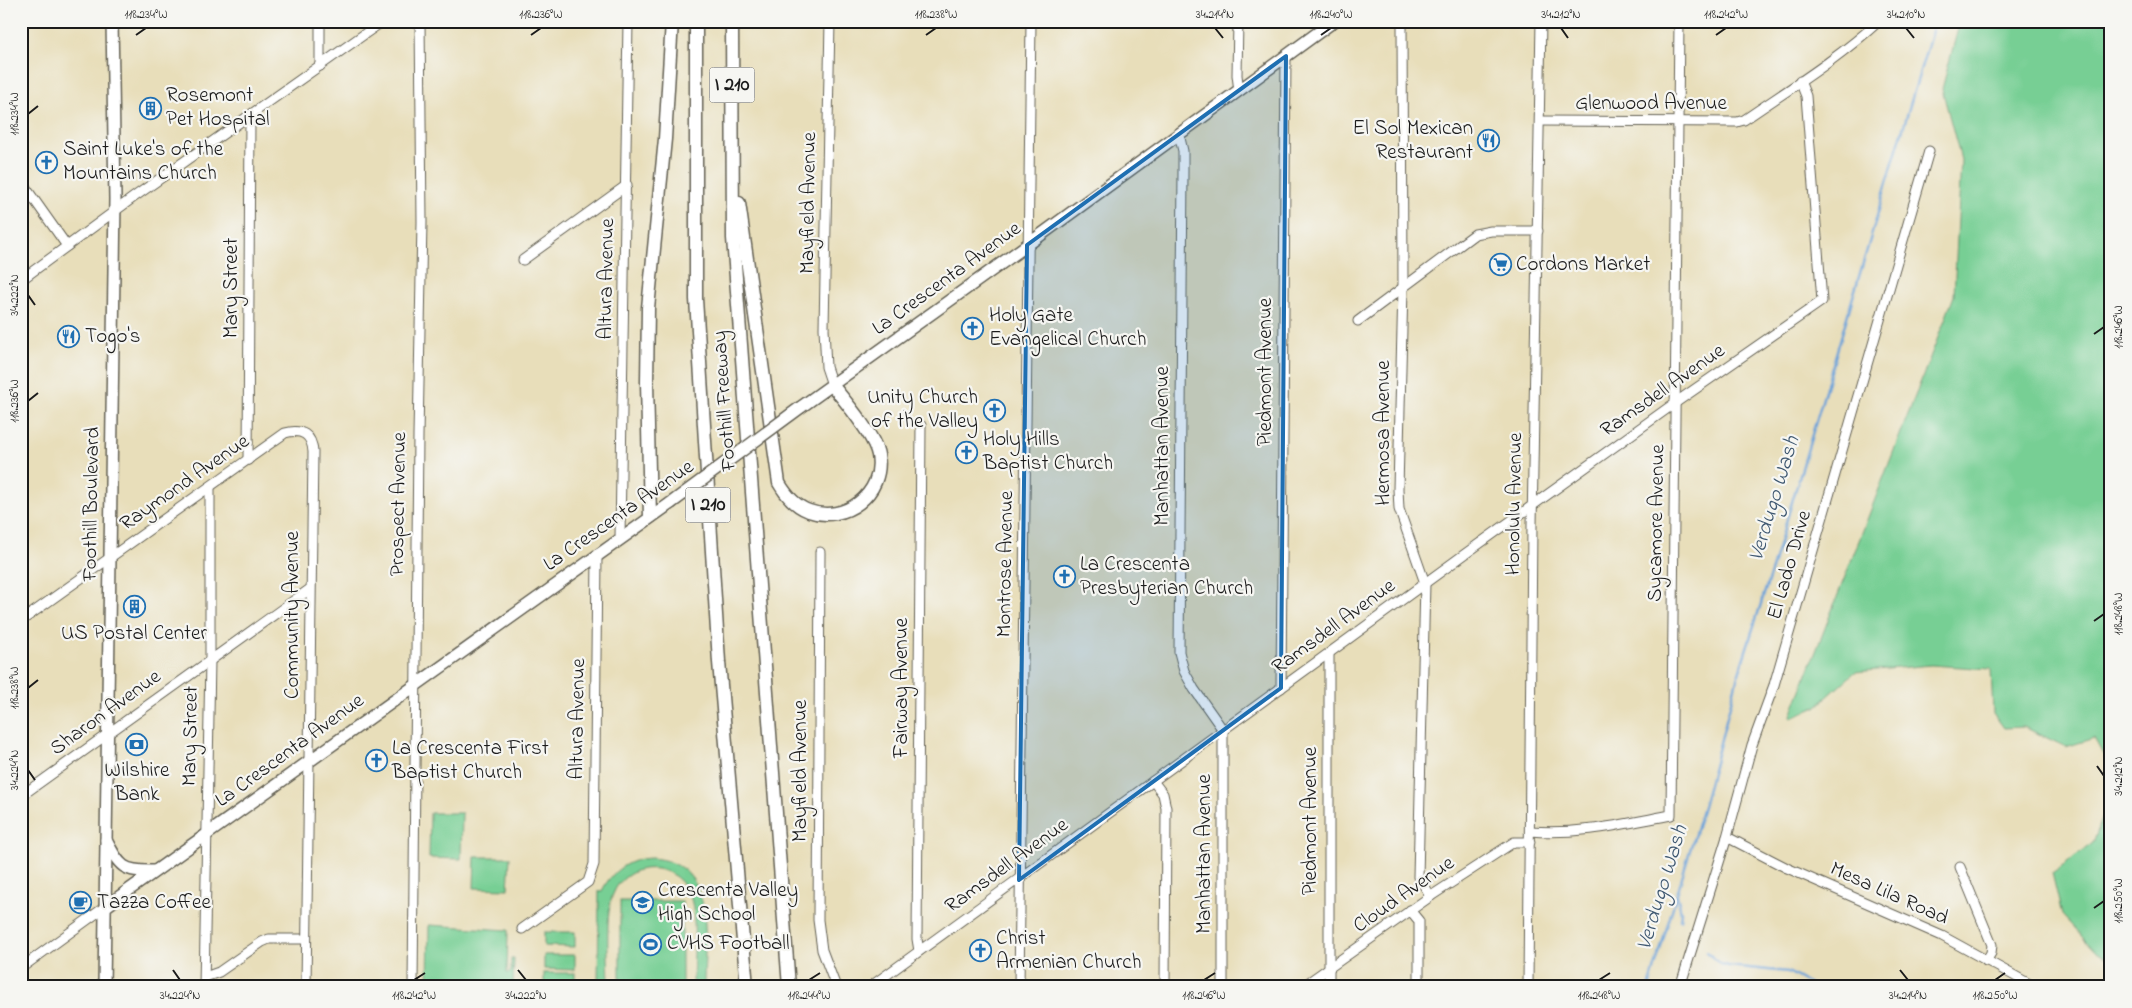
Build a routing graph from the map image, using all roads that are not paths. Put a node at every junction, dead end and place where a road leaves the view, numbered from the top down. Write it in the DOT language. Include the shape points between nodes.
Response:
graph roads {
  1 [pos="112,21"];
  2 [pos="320,21"];
  3 [pos="383,21"];
  4 [pos="420,21"];
  5 [pos="628,21"];
  6 [pos="672,21"];
  7 [pos="696,21"];
  8 [pos="732,21"];
  9 [pos="830,21"];
  10 [pos="1031,21"];
  11 [pos="1238,21"];
  12 [pos="1334,21"];
  13 [pos="1402,21"];
  14 [pos="1541,21"];
  15 [pos="1679,21"];
  16 [pos="1879,21"];
  17 [pos="1286,56"];
  18 [pos="320,66"];
  19 [pos="1800,81"];
  20 [pos="1239,91"];
  21 [pos="250,116"];
  22 [pos="1540,120"];
  23 [pos="1677,123"];
  24 [pos="1179,134"];
  25 [pos="732,149"];
  26 [pos="1929,151"];
  27 [pos="21,181"];
  28 [pos="627,185"];
  29 [pos="115,211"];
  30 [pos="1538,231"];
  31 [pos="1027,245"];
  32 [pos="68,246"];
  33 [pos="523,260"];
  34 [pos="21,280"];
  35 [pos="1403,288"];
  36 [pos="1358,321"];
  37 [pos="832,385"];
  38 [pos="1675,402"];
  39 [pos="922,424"];
  40 [pos="313,452"];
  41 [pos="248,460"];
  42 [pos="210,487"];
  43 [pos="1532,507"];
  44 [pos="650,517"];
  45 [pos="620,538"];
  46 [pos="820,552"];
  47 [pos="598,554"];
  48 [pos="110,558"];
  49 [pos="1425,583"];
  50 [pos="310,589"];
  51 [pos="21,621"];
  52 [pos="1329,654"];
  53 [pos="210,660"];
  54 [pos="415,685"];
  55 [pos="1281,688"];
  56 [pos="1223,730"];
  57 [pos="107,734"];
  58 [pos="310,759"];
  59 [pos="1153,780"];
  60 [pos="21,796"];
  61 [pos="1530,831"];
  62 [pos="206,834"];
  63 [pos="1727,837"];
  64 [pos="106,839"];
  65 [pos="1530,842"];
  66 [pos="1960,867"];
  67 [pos="154,871"];
  68 [pos="1019,880"];
  69 [pos="1431,896"];
  70 [pos="105,907"];
  71 [pos="1410,910"];
  72 [pos="522,929"];
  73 [pos="306,939"];
  74 [pos="919,951"];
  75 [pos="1986,961"];
  76 [pos="21,968"];
  77 [pos="1329,968"];
  78 [pos="204,977"];
  79 [pos="104,987"];
  80 [pos="204,987"];
  81 [pos="306,987"];
  82 [pos="412,987"];
  83 [pos="747,987"];
  84 [pos="789,987"];
  85 [pos="836,987"];
  86 [pos="870,987"];
  87 [pos="1019,987"];
  88 [pos="1165,987"];
  89 [pos="1223,987"];
  90 [pos="1302,987"];
  91 [pos="1329,987"];
  92 [pos="1419,987"];
  93 [pos="1528,987"];
  94 [pos="1680,987"];
  95 [pos="2036,987"];
  1 -- 29 [label="main road, Foothill Boulevard"];
  2 -- 18 [label="street"];
  3 -- 18 [label="street"];
  4 -- 54 [label="street, Prospect Avenue" via="422,222"];
  5 -- 28 [label="street, Altura Avenue"];
  6 -- 44 [label="highway" via="648,308"];
  7 -- 83 [label="highway, Foothill Freeway / I 210" via="696,299 719,652"];
  8 -- 25 [label="highway, Foothill Freeway / I 210"];
  9 -- 37 [label="street, Mayfield Avenue" via="824,328 826,367"];
  10 -- 31 [label="street, Montrose Avenue"];
  11 -- 20 [label="street"];
  12 -- 17 [label="main road, La Crescenta Avenue"];
  13 -- 35 [label="street, Hermosa Avenue"];
  14 -- 22 [label="street, Honolulu Avenue"];
  15 -- 23 [label="street, Sycamore Avenue"];
  16 -- 19 [label="street, Glenwood Avenue"];
  17 -- 20 [label="main road, La Crescenta Avenue"];
  17 -- 55 [label="street, Piedmont Avenue"];
  18 -- 21 [label="street"];
  19 -- 23 [label="street, Glenwood Avenue" via="1744,120"];
  19 -- 38 [label="street, Ramsdell Avenue" via="1806,96 1822,301"];
  20 -- 24 [label="main road, La Crescenta Avenue"];
  21 -- 29 [label="street"];
  21 -- 41 [label="street, Mary Street"];
  22 -- 23 [label="street, Glenwood Avenue"];
  22 -- 30 [label="street, Honolulu Avenue"];
  23 -- 38 [label="street, Sycamore Avenue"];
  24 -- 31 [label="main road, La Crescenta Avenue"];
  24 -- 56 [label="street, Manhattan Avenue" via="1183,152 1179,652 1194,690"];
  25 -- 37 [label="highway" via="779,483 797,505 822,515 847,511 859,504 875,483 878,471 878,455 873,440"];
  25 -- 84 [label="highway, Foothill Freeway / I 210" via="733,238"];
  26 -- 63 [label="street, El Lado Drive"];
  27 -- 32 [label="street"];
  28 -- 33 [label="street"];
  28 -- 45 [label="street, Altura Avenue"];
  29 -- 32 [label="street"];
  29 -- 48 [label="main road, Foothill Boulevard"];
  30 -- 35 [label="street" via="1475,234"];
  30 -- 43 [label="street, Honolulu Avenue"];
  31 -- 37 [label="main road, La Crescenta Avenue"];
  31 -- 68 [label="street, Montrose Avenue"];
  32 -- 34 [label="street"];
  35 -- 36 [label="street"];
  35 -- 49 [label="street, Hermosa Avenue" via="1398,503"];
  37 -- 44 [label="main road, La Crescenta Avenue, bridge"];
  38 -- 43 [label="street, Ramsdell Avenue"];
  38 -- 61 [label="street, Sycamore Avenue" via="1671,815 1558,834"];
  39 -- 74 [label="street, Fairway Avenue"];
  40 -- 41 [label="street, Raymond Avenue" via="307,434 291,431"];
  40 -- 50 [label="street, Community Avenue"];
  41 -- 42 [label="street, Raymond Avenue"];
  42 -- 48 [label="street, Raymond Avenue"];
  42 -- 53 [label="street, Mary Street"];
  43 -- 49 [label="street, Ramsdell Avenue"];
  43 -- 61 [label="street, Honolulu Avenue"];
  44 -- 45 [label="main road, La Crescenta Avenue"];
  45 -- 47 [label="main road, La Crescenta Avenue"];
  46 -- 85 [label="street, Mayfield Avenue" via="818,920 822,950"];
  47 -- 54 [label="main road, La Crescenta Avenue"];
  47 -- 72 [label="street, Altura Avenue" via="594,864 588,882"];
  48 -- 51 [label="street, Raymond Avenue"];
  48 -- 57 [label="main road, Foothill Boulevard"];
  49 -- 52 [label="street, Ramsdell Avenue"];
  49 -- 69 [label="street, Hermosa Avenue" via="1418,878"];
  50 -- 53 [label="street, Sharon Avenue"];
  50 -- 58 [label="street, Community Avenue"];
  52 -- 55 [label="street, Ramsdell Avenue"];
  52 -- 77 [label="street, Piedmont Avenue"];
  53 -- 57 [label="street, Sharon Avenue"];
  53 -- 62 [label="street, Mary Street"];
  54 -- 58 [label="main road, La Crescenta Avenue"];
  54 -- 82 [label="street, Prospect Avenue"];
  55 -- 56 [label="street, Ramsdell Avenue"];
  56 -- 59 [label="street, Ramsdell Avenue"];
  56 -- 89 [label="street, Manhattan Avenue"];
  57 -- 60 [label="street, Sharon Avenue"];
  57 -- 64 [label="main road, Foothill Boulevard"];
  58 -- 62 [label="main road, La Crescenta Avenue"];
  58 -- 73 [label="street, Community Avenue"];
  59 -- 68 [label="street, Ramsdell Avenue"];
  59 -- 88 [label="street" via="1163,794 1166,808"];
  61 -- 65 [label="street, Honolulu Avenue"];
  62 -- 67 [label="main road, La Crescenta Avenue"];
  62 -- 78 [label="street, Mary Street"];
  63 -- 75 [label="street, Mesa Lila Road" via="1787,868 1942,936"];
  63 -- 94 [label="street, El Lado Drive"];
  64 -- 67 [label="main road" via="117,862 133,872"];
  64 -- 70 [label="main road, Foothill Boulevard"];
  65 -- 69 [label="street, Cloud Avenue" via="1514,842"];
  65 -- 93 [label="street, Honolulu Avenue"];
  66 -- 75 [label="street" via="1992,945"];
  67 -- 70 [label="main road, La Crescenta Avenue"];
  68 -- 74 [label="street, Ramsdell Avenue"];
  68 -- 87 [label="street, Montrose Avenue"];
  69 -- 71 [label="street, Cloud Avenue"];
  70 -- 76 [label="street, La Crescenta Avenue"];
  70 -- 79 [label="main road, Foothill Boulevard"];
  71 -- 77 [label="street, Cloud Avenue"];
  71 -- 92 [label="street" via="1418,921"];
  73 -- 78 [label="street" via="269,939 219,972"];
  73 -- 81 [label="street, Community Avenue"];
  74 -- 86 [label="street, Ramsdell Avenue"];
  75 -- 95 [label="street, Mesa Lila Road"];
  77 -- 90 [label="street, Cloud Avenue"];
  77 -- 91 [label="street, Piedmont Avenue"];
  78 -- 80 [label="street, Mary Street"];
}
